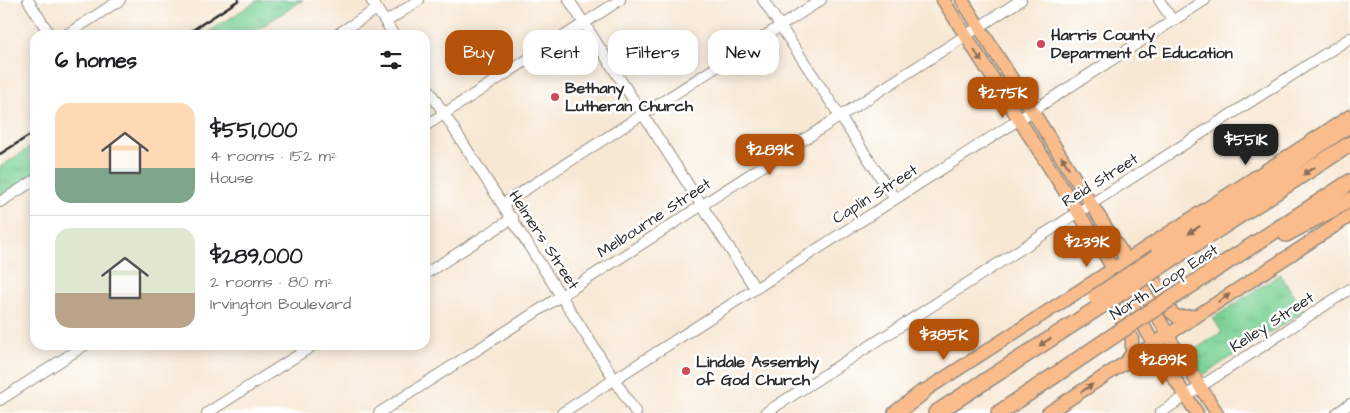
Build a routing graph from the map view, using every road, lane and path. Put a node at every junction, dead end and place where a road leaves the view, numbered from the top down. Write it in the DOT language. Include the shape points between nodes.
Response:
graph roads {
  1 [pos="28,0"];
  2 [pos="120,0"];
  3 [pos="419,0"];
  4 [pos="569,0"];
  5 [pos="620,0"];
  6 [pos="763,0"];
  7 [pos="821,0"];
  8 [pos="942,0"];
  9 [pos="962,0"];
  10 [pos="1021,0"];
  11 [pos="1159,0"];
  12 [pos="1205,0"];
  13 [pos="374,4"];
  14 [pos="1172,21"];
  15 [pos="386,22"];
  16 [pos="584,23"];
  17 [pos="780,26"];
  18 [pos="979,27"];
  19 [pos="47,30"];
  20 [pos="74,30"];
  21 [pos="342,30"];
  22 [pos="391,30"];
  23 [pos="965,35"];
  24 [pos="1350,38"];
  25 [pos="430,92"];
  26 [pos="1033,112"];
  27 [pos="444,114"];
  28 [pos="643,114"];
  29 [pos="840,115"];
  30 [pos="1350,116"];
  31 [pos="1020,120"];
  32 [pos="430,123"];
  33 [pos="1350,124"];
  34 [pos="1350,144"];
  35 [pos="1350,182"];
  36 [pos="30,183"];
  37 [pos="895,199"];
  38 [pos="1350,200"];
  39 [pos="0,202"];
  40 [pos="1091,203"];
  41 [pos="504,204"];
  42 [pos="701,206"];
  43 [pos="1077,212"];
  44 [pos="1350,216"];
  45 [pos="513,218"];
  46 [pos="1158,240"];
  47 [pos="1126,259"];
  48 [pos="1158,262"];
  49 [pos="1112,268"];
  50 [pos="430,271"];
  51 [pos="1194,283"];
  52 [pos="755,288"];
  53 [pos="1350,289"];
  54 [pos="562,295"];
  55 [pos="1095,295"];
  56 [pos="1198,315"];
  57 [pos="1168,335"];
  58 [pos="1154,344"];
  59 [pos="77,350"];
  60 [pos="307,350"];
  61 [pos="1126,362"];
  62 [pos="615,378"];
  63 [pos="1200,387"];
  64 [pos="922,392"];
  65 [pos="1186,396"];
  66 [pos="0,400"];
  67 [pos="1350,404"];
  68 [pos="219,410"];
  69 [pos="207,413"];
  70 [pos="379,413"];
  71 [pos="562,413"];
  72 [pos="636,413"];
  73 [pos="765,413"];
  74 [pos="890,413"];
  75 [pos="896,413"];
  76 [pos="936,413"];
  77 [pos="1000,413"];
  78 [pos="1048,413"];
  79 [pos="1160,413"];
  80 [pos="1197,413"];
  81 [pos="1217,413"];
  82 [pos="1336,413"];
  1 -- 19 [label="street"];
  2 -- 20 [label="street"];
  3 -- 15 [label="street"];
  4 -- 16 [label="street"];
  5 -- 16 [label="street"];
  6 -- 17 [label="street"];
  7 -- 17 [label="street"];
  8 -- 23 [label="main road"];
  9 -- 18 [label="main road"];
  10 -- 18 [label="street, Melbourne Street"];
  11 -- 14 [label="street"];
  12 -- 14 [label="street, Caplin Street"];
  13 -- 15 [label="street"];
  13 -- 21 [label="street"];
  14 -- 26 [label="street, Caplin Street"];
  15 -- 22 [label="street"];
  16 -- 27 [label="street"];
  16 -- 28 [label="street"];
  17 -- 28 [label="street"];
  17 -- 29 [label="street"];
  18 -- 23 [label="street, Melbourne Street"];
  18 -- 26 [label="main road"];
  23 -- 29 [label="street, Melbourne Street"];
  23 -- 31 [label="main road, one-way"];
  24 -- 40 [label="street, Reid Street"];
  25 -- 27 [label="street, Helmers Street"];
  26 -- 31 [label="street, Caplin Street"];
  40 -- 26 [label="main road, one-way"];
  27 -- 32 [label="street"];
  27 -- 41 [label="street, Helmers Street"];
  28 -- 41 [label="street"];
  28 -- 42 [label="street"];
  29 -- 37 [label="street"];
  29 -- 42 [label="street, Melbourne Street"];
  30 -- 46 [label="main road"];
  31 -- 37 [label="street, Caplin Street"];
  31 -- 43 [label="main road"];
  33 -- 48 [label="highway, one-way"];
  34 -- 48 [label="highway, North Loop East, one-way"];
  35 -- 51 [label="highway, North Loop East"];
  36 -- 39 [label="street"];
  37 -- 52 [label="street, Caplin Street"];
  38 -- 51 [label="highway"];
  40 -- 43 [label="street, Reid Street"];
  40 -- 47 [label="main road"];
  41 -- 45 [label="street, Helmers Street"];
  42 -- 52 [label="street"];
  42 -- 54 [label="street, Melbourne Street"];
  43 -- 49 [label="main road"];
  43 -- 73 [label="street, Reid Street"];
  56 -- 44 [label="main road, one-way"];
  45 -- 50 [label="street"];
  45 -- 54 [label="street, Helmers Street"];
  46 -- 47 [label="main road"];
  46 -- 56 [label="main road" via="1148,250 1147,265 1172,312 1183,318"];
  47 -- 49 [label="main road"];
  47 -- 57 [label="main road"];
  48 -- 55 [label="highway, North Loop East, bridge"];
  49 -- 55 [label="main road"];
  49 -- 58 [label="main road"];
  51 -- 77 [label="highway, North Loop East, bridge"];
  52 -- 62 [label="street, Caplin Street"];
  53 -- 63 [label="street, Kelley Street"];
  54 -- 62 [label="street, Helmers Street"];
  54 -- 70 [label="street, Melbourne Street"];
  55 -- 61 [label="main road" via="1103,287 1132,339 1132,353"];
  55 -- 64 [label="main road"];
  55 -- 76 [label="highway, North Loop East, one-way" via="1075,323"];
  56 -- 57 [label="main road"];
  57 -- 58 [label="main road"];
  57 -- 63 [label="main road"];
  58 -- 61 [label="main road"];
  58 -- 65 [label="main road"];
  59 -- 66 [label="street"];
  60 -- 68 [label="street"];
  78 -- 61 [label="main road, one-way"];
  62 -- 71 [label="street, Caplin Street"];
  62 -- 72 [label="street, Helmers Street"];
  63 -- 65 [label="street, Kelley Street"];
  63 -- 81 [label="main road"];
  64 -- 74 [label="main road"];
  64 -- 75 [label="highway"];
  65 -- 79 [label="street, Kelley Street"];
  65 -- 80 [label="main road"];
  67 -- 82 [label="street"];
  68 -- 69 [label="street"];
}
